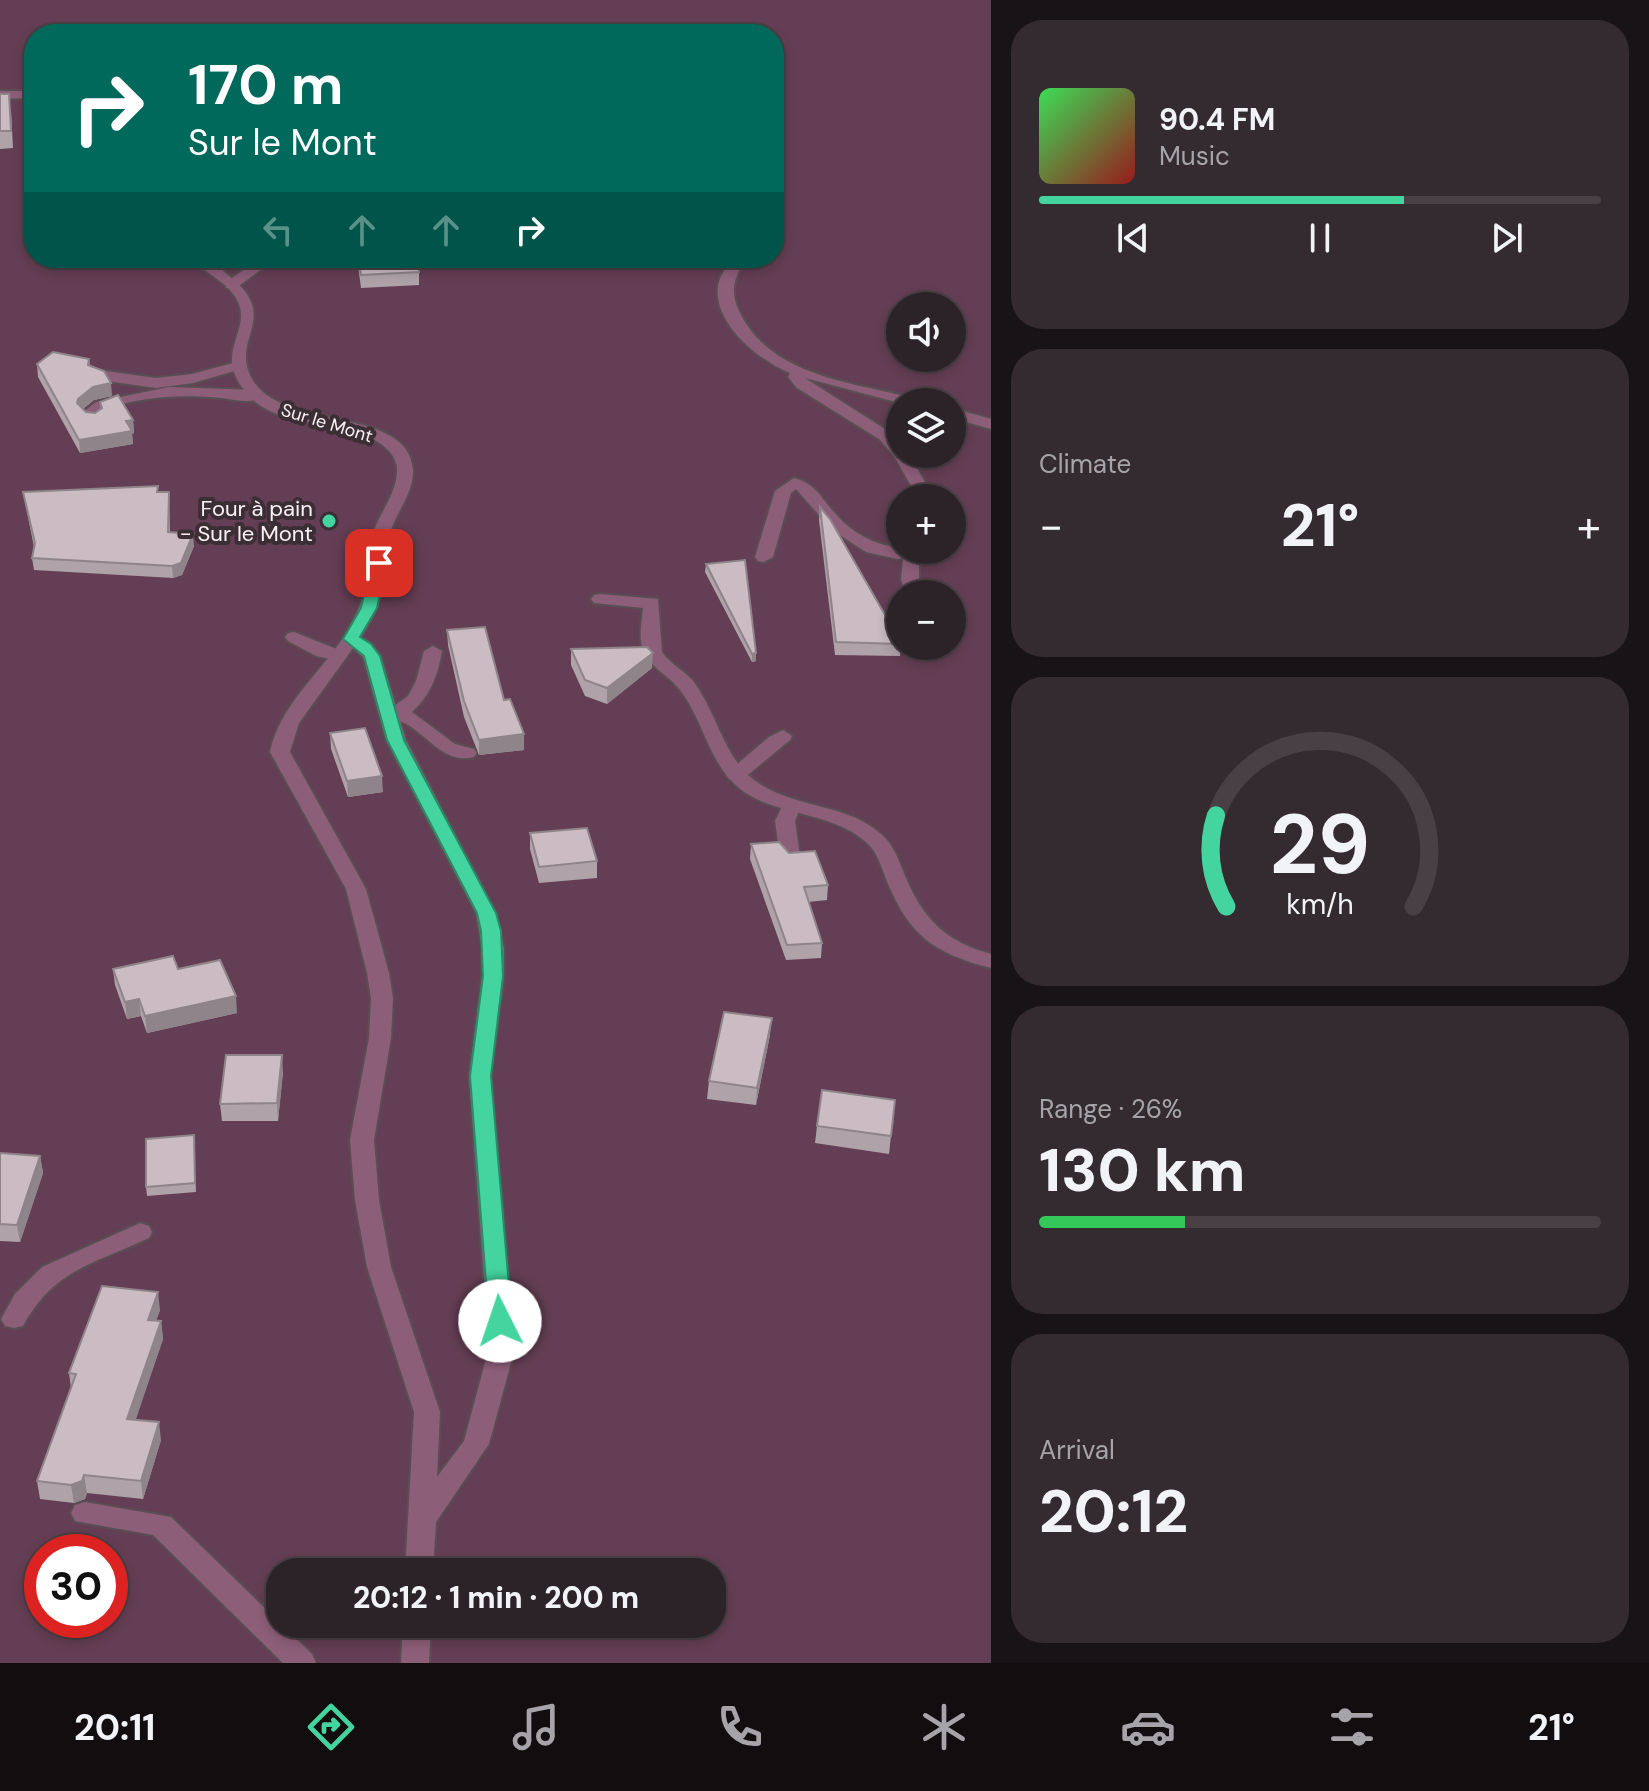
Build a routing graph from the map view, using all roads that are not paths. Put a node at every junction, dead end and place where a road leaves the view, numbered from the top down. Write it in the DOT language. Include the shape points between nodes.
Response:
graph roads {
  1 [pos="24,94"];
  2 [pos="0,95"];
  3 [pos="210,268"];
  4 [pos="256,268"];
  5 [pos="732,268"];
  6 [pos="231,285"];
  7 [pos="240,365"];
  8 [pos="800,370"];
  9 [pos="99,375"];
  10 [pos="886,394"];
  11 [pos="257,395"];
  12 [pos="966,417"];
  13 [pos="93,419"];
  14 [pos="991,424"];
  15 [pos="886,437"];
  16 [pos="886,550"];
  17 [pos="764,557"];
  18 [pos="600,599"];
  19 [pos="294,637"];
  20 [pos="344,648"];
  21 [pos="433,651"];
  22 [pos="394,715"];
  23 [pos="783,736"];
  24 [pos="467,753"];
  25 [pos="736,775"];
  26 [pos="791,806"];
  27 [pos="790,856"];
  28 [pos="991,961"];
  29 [pos="140,1232"];
  30 [pos="14,1319"];
  31 [pos="85,1513"];
  32 [pos="422,1520"];
  33 [pos="420,1558"];
  34 [pos="416,1638"];
  35 [pos="302,1663"];
  36 [pos="415,1663"];
  1 -- 2 [label="street"];
  3 -- 6 [label="street"];
  4 -- 6 [label="street"];
  5 -- 8 [label="street" via="724,290 737,321 766,356"];
  6 -- 7 [label="street" via="248,308 238,349"];
  7 -- 9 [label="street" via="156,383"];
  7 -- 11 [label="street, Sur le Mont"];
  8 -- 10 [label="street"];
  8 -- 15 [label="street" via="796,377 802,385"];
  11 -- 13 [label="street" via="160,391 97,406 89,414"];
  11 -- 20 [label="street, Sur le Mont" via="290,414 377,437 396,448 400,457 405,481 381,534 375,591"];
  12 -- 14 [label="street"];
  16 -- 17 [label="street" via="855,542 802,485 794,483 783,491"];
  18 -- 25 [label="street" via="652,603 651,644 657,658 691,691"];
  19 -- 20 [label="street"];
  20 -- 22 [label="street" via="365,647 372,656"];
  20 -- 32 [label="street" via="295,714 280,752 356,889 378,973 380,1038 363,1155 379,1267 427,1412"];
  21 -- 22 [label="street" via="429,677 405,710"];
  22 -- 24 [label="street" via="414,720 456,753"];
  22 -- 32 [label="street" via="396,740 486,913 493,948 480,1076 502,1348 476,1444"];
  23 -- 25 [label="street"];
  25 -- 26 [label="street" via="756,791"];
  26 -- 27 [label="street" via="785,821"];
  26 -- 28 [label="street" via="872,836 923,929 941,945"];
  29 -- 30 [label="street" via="46,1275"];
  31 -- 35 [label="street" via="161,1525"];
  32 -- 33 [label="street"];
  34 -- 36 [label="street"];
}
